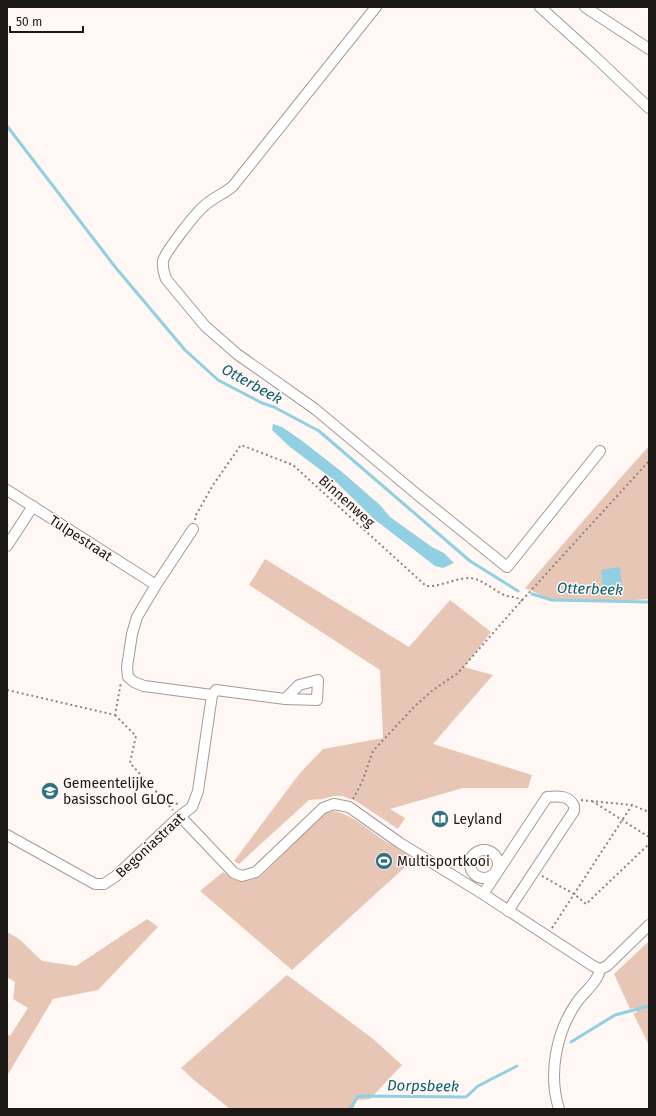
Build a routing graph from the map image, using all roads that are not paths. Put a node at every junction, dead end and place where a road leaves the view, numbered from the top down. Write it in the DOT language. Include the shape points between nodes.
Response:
graph roads {
  1 [pos="376,7"];
  2 [pos="540,7"];
  3 [pos="585,7"];
  4 [pos="649,49"];
  5 [pos="649,108"];
  6 [pos="600,451"];
  7 [pos="7,490"];
  8 [pos="33,506"];
  9 [pos="193,529"];
  10 [pos="7,546"];
  11 [pos="156,586"];
  12 [pos="212,695"];
  13 [pos="285,699"];
  14 [pos="180,816"];
  15 [pos="7,835"];
  16 [pos="483,894"];
  17 [pos="508,911"];
  18 [pos="649,926"];
  19 [pos="600,969"];
  20 [pos="558,1109"];
  1 -- 6 [label="street" via="233,186 203,207 167,252 163,262 166,279 205,326 237,354 315,409 507,567"];
  2 -- 5 [label="street"];
  3 -- 4 [label="street"];
  7 -- 8 [label="street, Tulpestraat"];
  8 -- 10 [label="street"];
  8 -- 11 [label="street, Tulpestraat"];
  9 -- 11 [label="street"];
  11 -- 12 [label="street" via="137,617 127,667 128,677 144,686"];
  12 -- 13 [label="street" via="216,690"];
  12 -- 14 [label="street, Begoniastraat" via="198,791 192,806"];
  14 -- 15 [label="street, Begoniastraat" via="116,876 104,884 95,884"];
  14 -- 16 [label="street" via="234,873 242,876 256,872 323,808 334,804 349,808"];
  16 -- 17 [label="street"];
  16 -- 17 [label="street" via="547,797 562,796 568,799 574,806 574,812"];
  17 -- 19 [label="street"];
  18 -- 19 [label="street" via="607,966"];
  19 -- 20 [label="street" via="599,975 577,1003 560,1038 554,1064"];
}
